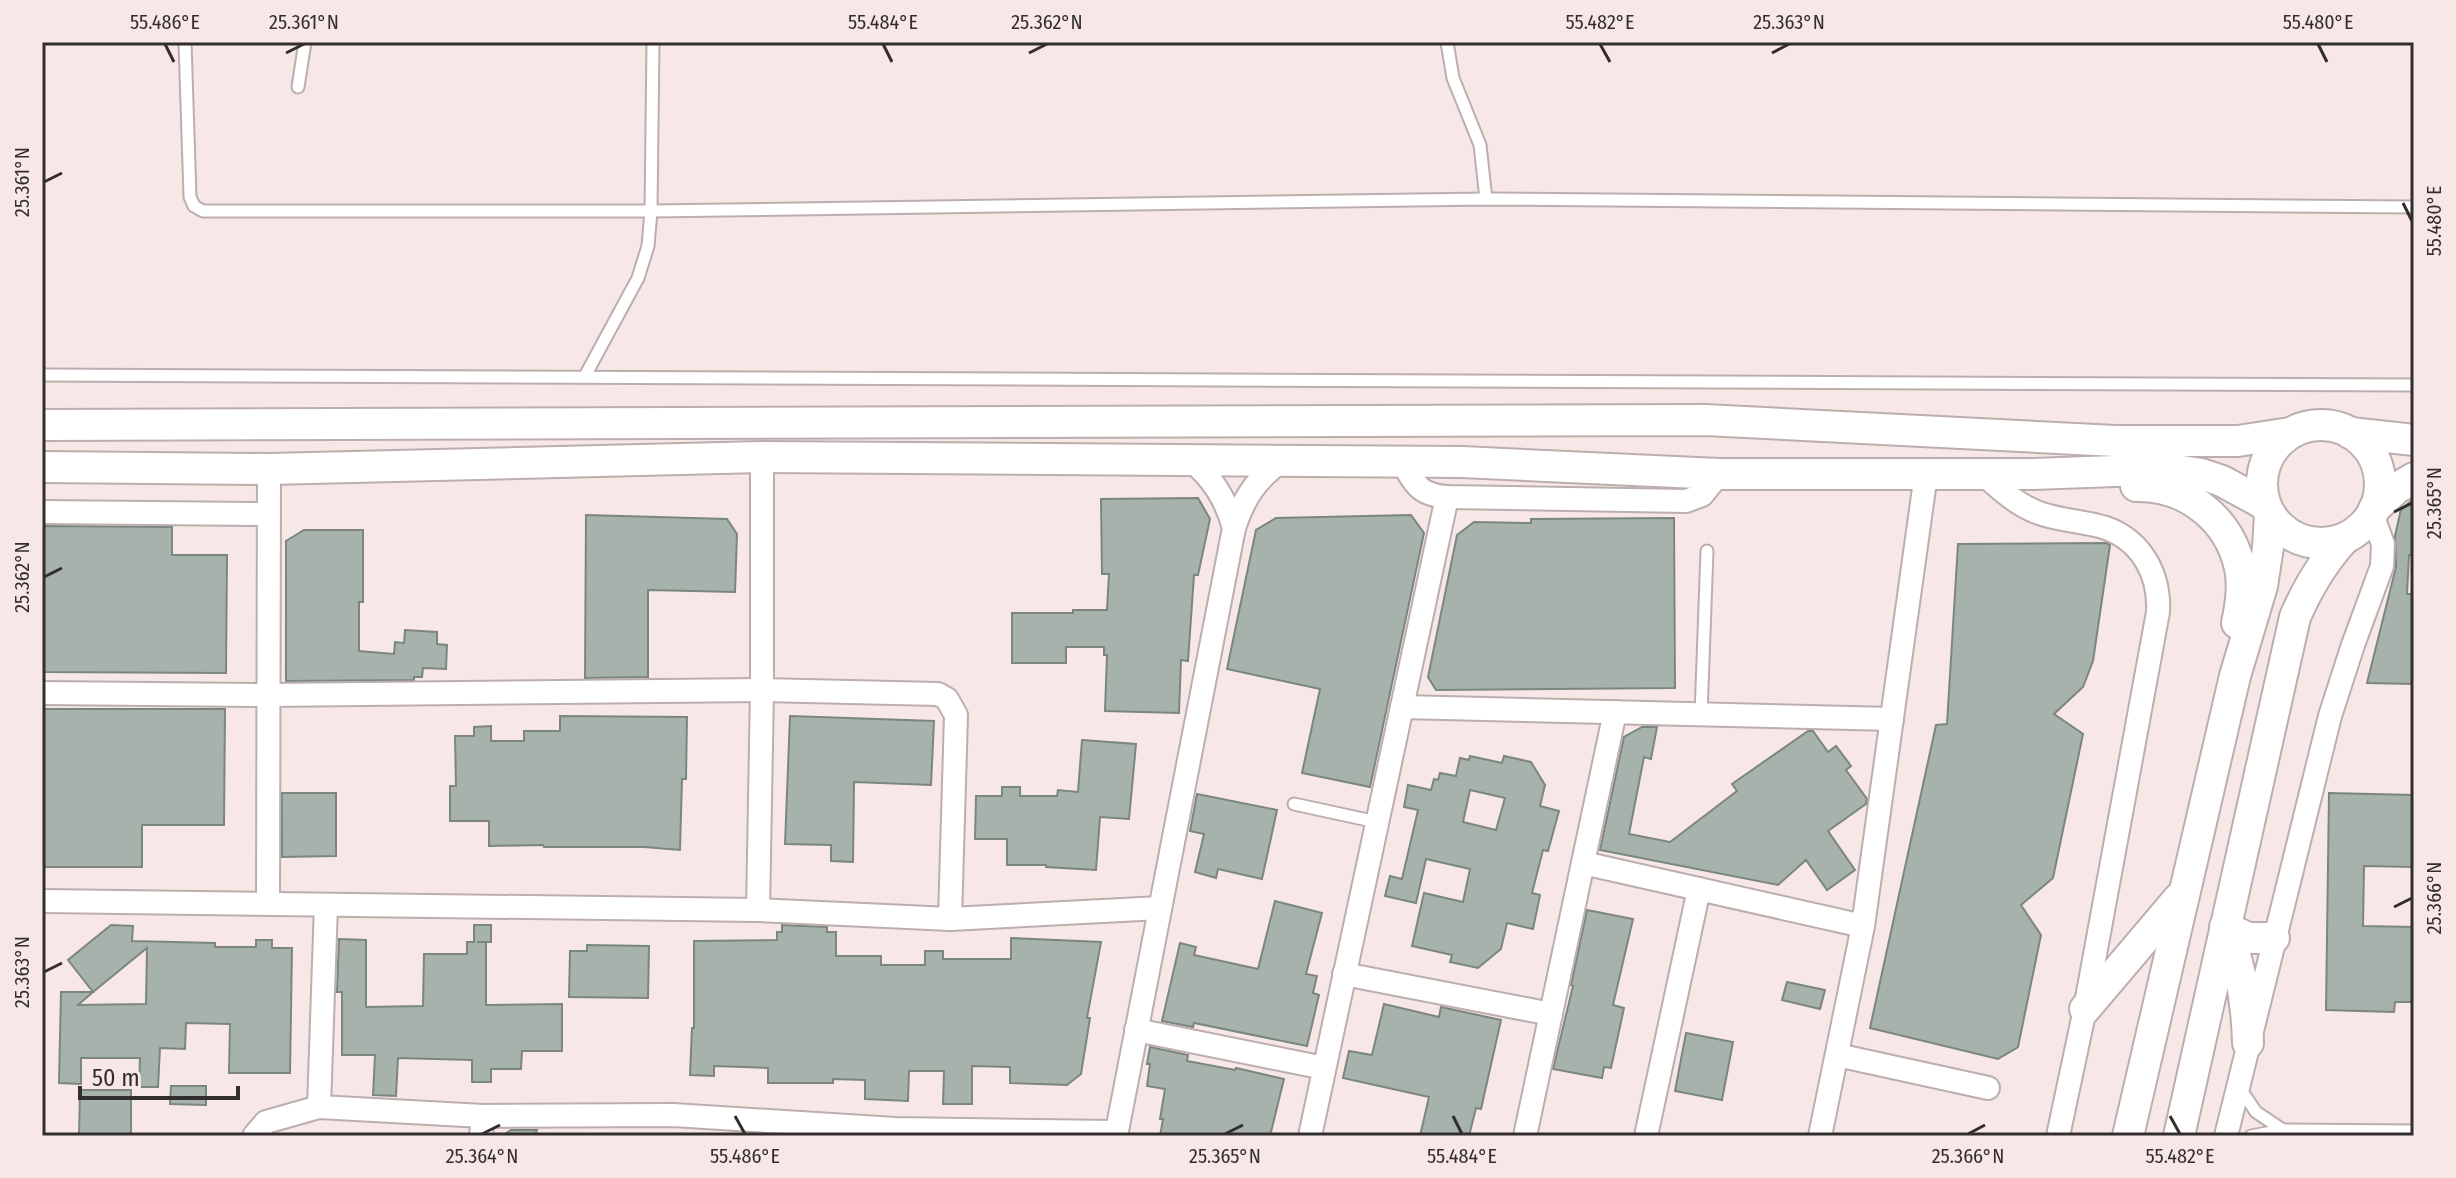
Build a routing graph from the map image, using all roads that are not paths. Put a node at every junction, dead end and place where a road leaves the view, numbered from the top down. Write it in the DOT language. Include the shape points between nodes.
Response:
graph roads {
  1 [pos="185,42"];
  2 [pos="305,42"];
  3 [pos="653,42"];
  4 [pos="1447,42"];
  5 [pos="298,87"];
  6 [pos="1486,199"];
  7 [pos="2414,207"];
  8 [pos="651,211"];
  9 [pos="42,375"];
  10 [pos="585,376"];
  11 [pos="2414,385"];
  12 [pos="42,425"];
  13 [pos="2290,433"];
  14 [pos="2350,433"];
  15 [pos="2414,440"];
  16 [pos="762,457"];
  17 [pos="1190,459"];
  18 [pos="1283,460"];
  19 [pos="1402,462"];
  20 [pos="42,467"];
  21 [pos="269,469"];
  22 [pos="1719,474"];
  23 [pos="1926,474"];
  24 [pos="1983,474"];
  25 [pos="2033,474"];
  26 [pos="2414,478"];
  27 [pos="1447,497"];
  28 [pos="2267,510"];
  29 [pos="42,512"];
  30 [pos="2373,512"];
  31 [pos="268,514"];
  32 [pos="1234,528"];
  33 [pos="2344,539"];
  34 [pos="1707,551"];
  35 [pos="2235,676"];
  36 [pos="762,690"];
  37 [pos="42,693"];
  38 [pos="268,695"];
  39 [pos="1402,707"];
  40 [pos="1615,712"];
  41 [pos="1701,715"];
  42 [pos="1892,719"];
  43 [pos="1294,804"];
  44 [pos="1377,822"];
  45 [pos="1583,863"];
  46 [pos="1699,889"];
  47 [pos="2183,893"];
  48 [pos="42,901"];
  49 [pos="268,903"];
  50 [pos="326,905"];
  51 [pos="1160,908"];
  52 [pos="758,910"];
  53 [pos="950,919"];
  54 [pos="1863,926"];
  55 [pos="2225,927"];
  56 [pos="2274,938"];
  57 [pos="1344,974"];
  58 [pos="2085,1009"];
  59 [pos="1551,1014"];
  60 [pos="1136,1030"];
  61 [pos="2248,1043"];
  62 [pos="1837,1055"];
  63 [pos="1324,1068"];
  64 [pos="2238,1084"];
  65 [pos="1988,1088"];
  66 [pos="319,1107"];
  67 [pos="482,1126"];
  68 [pos="2283,1130"];
  69 [pos="2414,1131"];
  70 [pos="894,1132"];
  71 [pos="1116,1134"];
  72 [pos="254,1136"];
  73 [pos="1310,1136"];
  74 [pos="1525,1136"];
  75 [pos="1646,1136"];
  76 [pos="1820,1136"];
  77 [pos="2058,1136"];
  78 [pos="2128,1136"];
  79 [pos="2179,1136"];
  80 [pos="2226,1136"];
  81 [pos="2251,1136"];
  1 -- 8 [label="lane" via="190,197 203,211"];
  2 -- 5 [label="lane"];
  3 -- 8 [label="lane"];
  4 -- 6 [label="lane" via="1453,78 1480,145"];
  6 -- 7 [label="lane"];
  6 -- 8 [label="lane"];
  8 -- 10 [label="lane" via="638,278"];
  9 -- 10 [label="lane"];
  10 -- 11 [label="lane"];
  12 -- 13 [label="main road" via="1705,420 2115,441 2238,441"];
  13 -- 14 [label="main road" via="2320,425"];
  13 -- 28 [label="main road" via="2265,464 2261,484"];
  14 -- 15 [label="main road"];
  14 -- 30 [label="main road" via="2364,444 2377,467 2379,493"];
  16 -- 17 [label="main road"];
  16 -- 21 [label="main road"];
  16 -- 36 [label="street"];
  17 -- 18 [label="main road"];
  17 -- 32 [label="street" via="1218,488"];
  18 -- 19 [label="main road"];
  18 -- 32 [label="street" via="1252,487"];
  19 -- 22 [label="main road"];
  19 -- 27 [label="street" via="1418,487"];
  20 -- 21 [label="main road"];
  21 -- 31 [label="street"];
  22 -- 23 [label="main road"];
  22 -- 27 [label="street" via="1702,495 1686,501"];
  23 -- 24 [label="main road"];
  23 -- 42 [label="street"];
  24 -- 25 [label="main road"];
  24 -- 58 [label="street" via="2022,506 2118,534 2146,559 2157,584 2158,612"];
  25 -- 28 [label="main road" via="2170,469 2222,481"];
  25 -- 35 [label="main road" via="2069,487 2170,489 2212,516 2234,548 2240,568 2240,609 2232,646"];
  26 -- 30 [label="main road"];
  27 -- 39 [label="street"];
  28 -- 33 [label="main road" via="2284,531 2302,541"];
  28 -- 35 [label="main road" via="2262,586"];
  29 -- 31 [label="street"];
  30 -- 33 [label="main road"];
  30 -- 56 [label="street" via="2383,544 2382,566 2330,716"];
  31 -- 38 [label="street"];
  32 -- 51 [label="street"];
  33 -- 55 [label="main road" via="2313,577 2295,617"];
  34 -- 41 [label="lane"];
  35 -- 47 [label="main road"];
  36 -- 38 [label="street"];
  36 -- 52 [label="street"];
  36 -- 53 [label="street" via="929,693 952,706 956,724"];
  37 -- 38 [label="street"];
  38 -- 49 [label="street"];
  39 -- 40 [label="street"];
  39 -- 44 [label="street"];
  40 -- 41 [label="street"];
  40 -- 45 [label="street"];
  41 -- 42 [label="street"];
  42 -- 54 [label="street"];
  43 -- 44 [label="lane"];
  44 -- 57 [label="street"];
  45 -- 46 [label="street"];
  45 -- 59 [label="street"];
  46 -- 54 [label="street"];
  46 -- 75 [label="street"];
  47 -- 58 [label="main road"];
  47 -- 78 [label="main road"];
  48 -- 49 [label="street"];
  49 -- 50 [label="street"];
  50 -- 52 [label="street"];
  50 -- 66 [label="street"];
  51 -- 53 [label="street"];
  51 -- 60 [label="street"];
  52 -- 53 [label="street"];
  54 -- 62 [label="street"];
  55 -- 56 [label="main road" via="2248,938"];
  55 -- 61 [label="main road" via="2241,972"];
  55 -- 79 [label="main road"];
  56 -- 61 [label="street"];
  57 -- 59 [label="street"];
  57 -- 63 [label="street"];
  58 -- 77 [label="street"];
  59 -- 74 [label="street"];
  60 -- 63 [label="street"];
  60 -- 71 [label="street"];
  61 -- 64 [label="street"];
  62 -- 65 [label="street"];
  62 -- 76 [label="street"];
  63 -- 73 [label="street"];
  64 -- 68 [label="lane" via="2256,1112"];
  64 -- 80 [label="street"];
  66 -- 67 [label="street"];
  66 -- 72 [label="street" via="266,1122"];
  67 -- 70 [label="street" via="673,1115"];
  68 -- 69 [label="lane"];
  68 -- 81 [label="lane"];
  70 -- 71 [label="street"];
}
